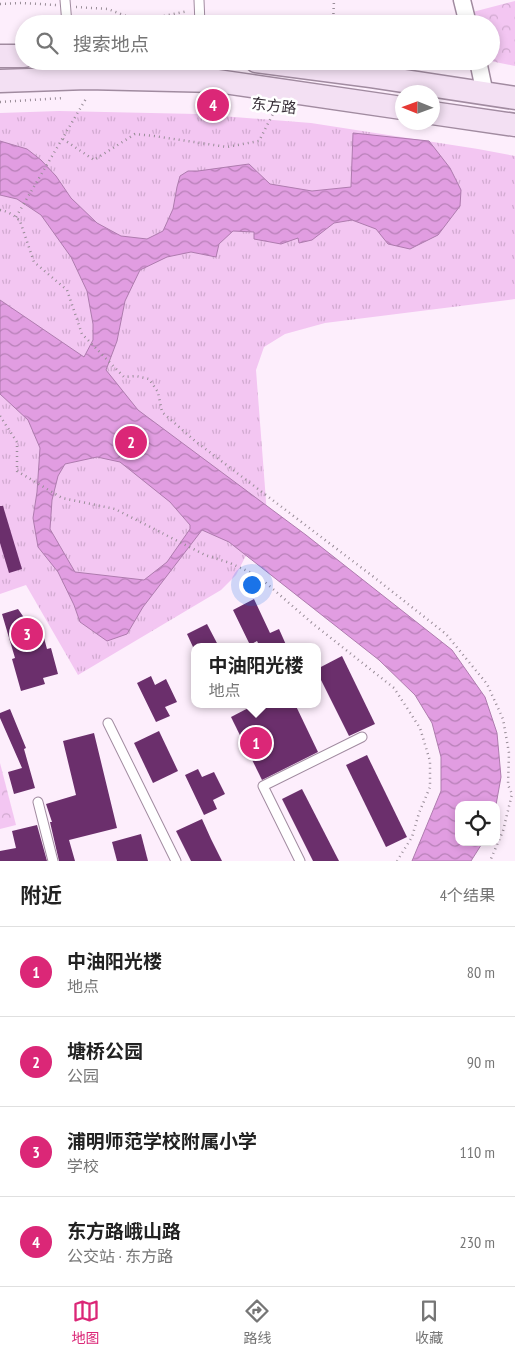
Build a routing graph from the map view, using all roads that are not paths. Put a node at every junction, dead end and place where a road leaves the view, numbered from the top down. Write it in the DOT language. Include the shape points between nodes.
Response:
graph roads {
  1 [pos="462,0"];
  2 [pos="466,15"];
  3 [pos="0,56"];
  4 [pos="15,56"];
  5 [pos="325,70"];
  6 [pos="480,70"];
  7 [pos="0,81"];
  8 [pos="485,94"];
  9 [pos="515,98"];
  10 [pos="395,114"];
  11 [pos="440,121"];
  12 [pos="515,125"];
  13 [pos="108,723"];
  14 [pos="362,737"];
  15 [pos="38,802"];
  16 [pos="53,861"];
  17 [pos="176,861"];
  18 [pos="300,861"];
  1 -- 2 [label="street"];
  3 -- 4 [label="main road"];
  5 -- 8 [label="main road"];
  6 -- 8 [label="street"];
  7 -- 10 [label="main road, 东方路" via="87,78 217,81"];
  8 -- 9 [label="main road"];
  11 -- 12 [label="main road"];
  13 -- 17 [label="lane"];
  14 -- 18 [label="lane" via="263,786"];
  15 -- 16 [label="lane"];
}
